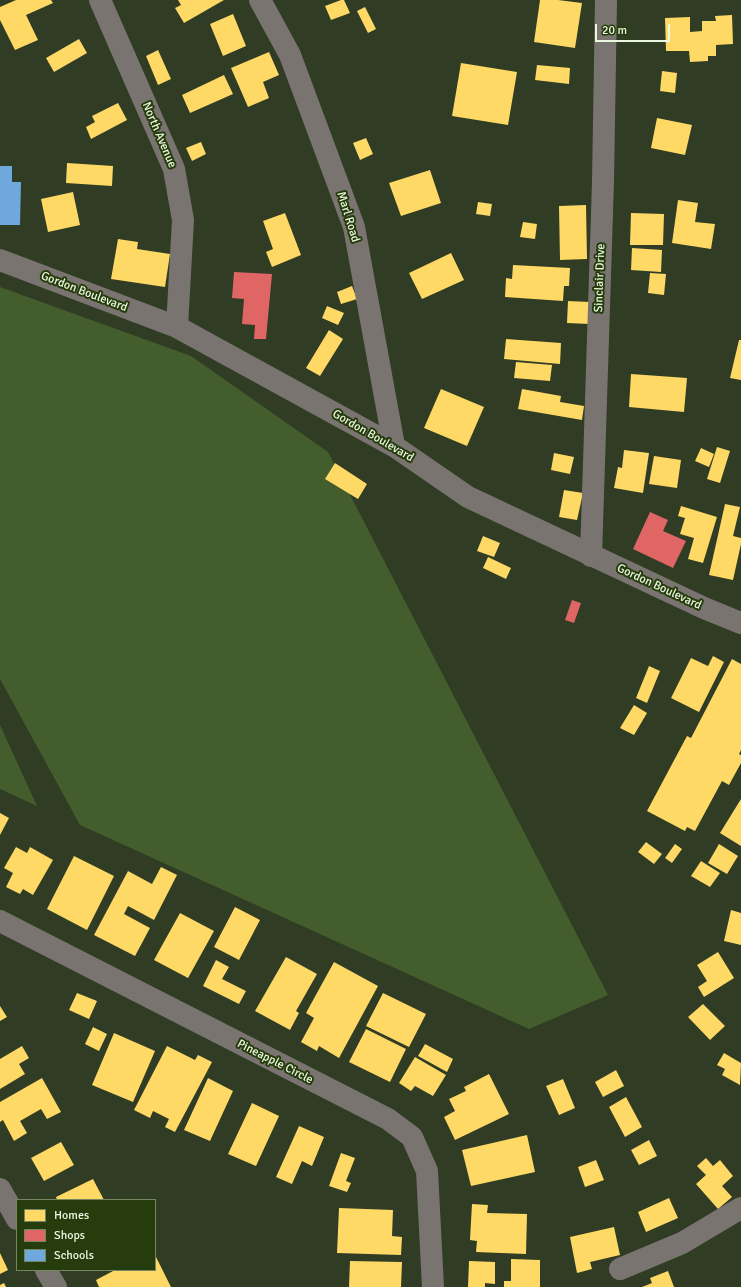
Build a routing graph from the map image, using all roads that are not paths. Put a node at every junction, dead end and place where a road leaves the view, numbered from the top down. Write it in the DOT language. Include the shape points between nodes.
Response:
graph roads {
  1 [pos="100,0"];
  2 [pos="260,0"];
  3 [pos="606,0"];
  4 [pos="0,260"];
  5 [pos="177,327"];
  6 [pos="394,446"];
  7 [pos="591,556"];
  8 [pos="741,623"];
  9 [pos="0,921"];
  10 [pos="0,1189"];
  11 [pos="741,1208"];
  12 [pos="16,1217"];
  13 [pos="620,1269"];
  14 [pos="47,1271"];
  15 [pos="56,1287"];
  16 [pos="433,1287"];
  1 -- 5 [label="street, North Avenue" via="174,169 183,220"];
  2 -- 6 [label="street, Marl Road" via="290,55 354,227"];
  3 -- 7 [label="street, Sinclair Drive" via="603,190"];
  4 -- 5 [label="street, Gordon Boulevard"];
  5 -- 6 [label="street, Gordon Boulevard"];
  6 -- 7 [label="street, Gordon Boulevard" via="468,497"];
  7 -- 8 [label="street, Gordon Boulevard"];
  9 -- 16 [label="street, Pineapple Circle" via="388,1119 412,1137 427,1171"];
  10 -- 12 [label="street"];
  11 -- 13 [label="street" via="682,1243"];
  14 -- 15 [label="street"];
}
